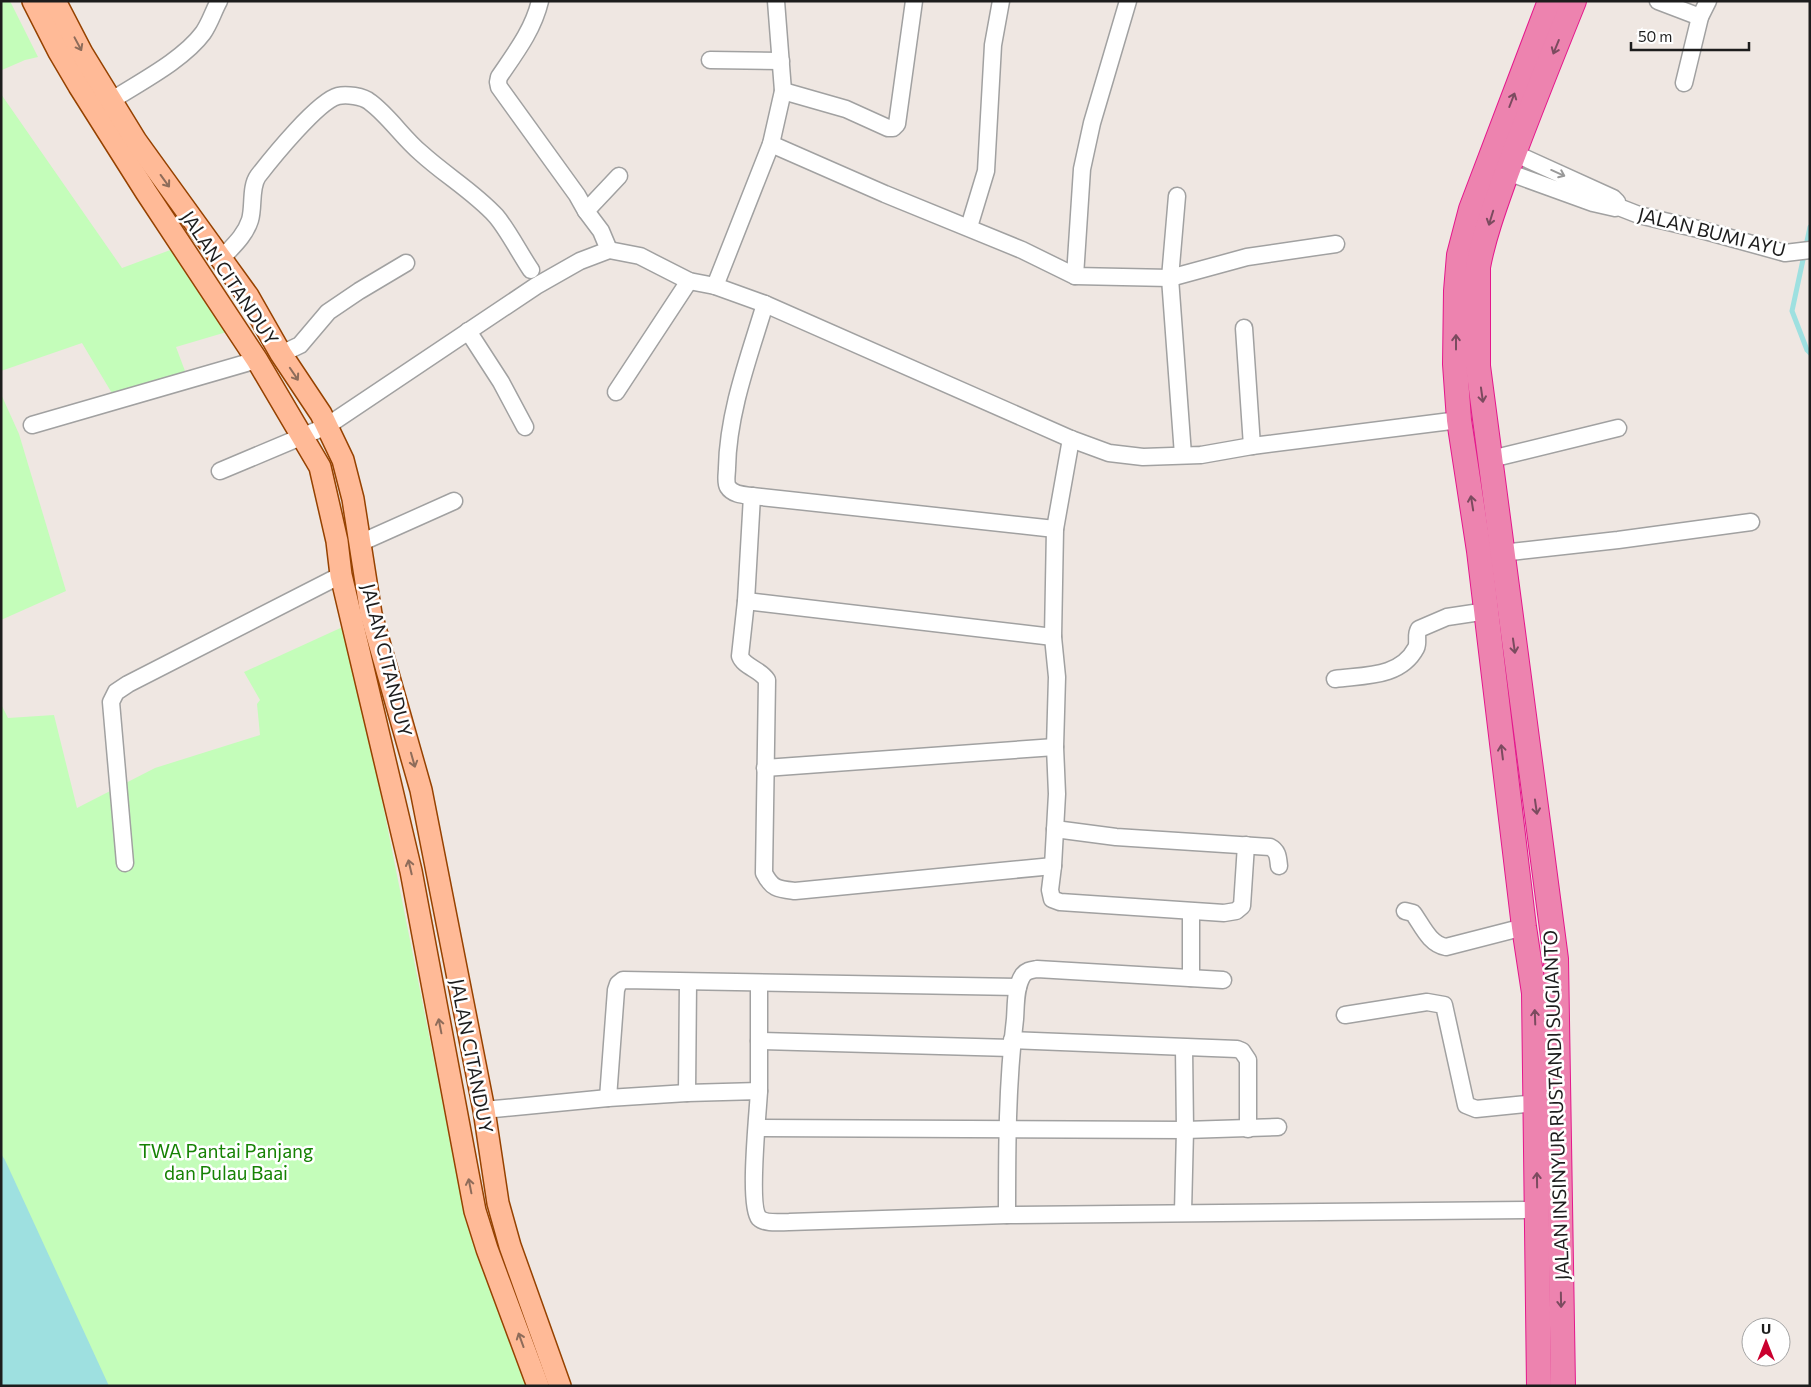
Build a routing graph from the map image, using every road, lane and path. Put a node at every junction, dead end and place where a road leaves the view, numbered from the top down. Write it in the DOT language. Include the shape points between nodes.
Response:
graph roads {
  1 [pos="33,1"];
  2 [pos="55,1"];
  3 [pos="219,1"];
  4 [pos="540,1"];
  5 [pos="776,1"];
  6 [pos="914,1"];
  7 [pos="1001,1"];
  8 [pos="1128,1"];
  9 [pos="1550,1"];
  10 [pos="1574,1"];
  11 [pos="1658,1"];
  12 [pos="1708,1"];
  13 [pos="1700,17"];
  14 [pos="710,60"];
  15 [pos="781,61"];
  16 [pos="1684,83"];
  17 [pos="783,91"];
  18 [pos="112,100"];
  19 [pos="772,144"];
  20 [pos="1501,159"];
  21 [pos="619,176"];
  22 [pos="1177,196"];
  23 [pos="586,211"];
  24 [pos="969,227"];
  25 [pos="1336,244"];
  26 [pos="609,250"];
  27 [pos="1810,250"];
  28 [pos="221,259"];
  29 [pos="406,263"];
  30 [pos="531,270"];
  31 [pos="1075,276"];
  32 [pos="1170,278"];
  33 [pos="689,281"];
  34 [pos="715,286"];
  35 [pos="765,304"];
  36 [pos="1244,328"];
  37 [pos="468,331"];
  38 [pos="281,354"];
  39 [pos="257,360"];
  40 [pos="616,392"];
  41 [pos="1459,420"];
  42 [pos="32,425"];
  43 [pos="326,426"];
  44 [pos="525,427"];
  45 [pos="1618,428"];
  46 [pos="302,436"];
  47 [pos="1071,438"];
  48 [pos="1252,446"];
  49 [pos="1183,456"];
  50 [pos="1491,459"];
  51 [pos="220,471"];
  52 [pos="752,496"];
  53 [pos="454,501"];
  54 [pos="1751,522"];
  55 [pos="1055,529"];
  56 [pos="360,543"];
  57 [pos="1491,552"];
  58 [pos="341,575"];
  59 [pos="746,601"];
  60 [pos="1498,609"];
  61 [pos="1053,637"];
  62 [pos="1335,678"];
  63 [pos="1055,747"];
  64 [pos="765,768"];
  65 [pos="1055,829"];
  66 [pos="1246,845"];
  67 [pos="126,863"];
  68 [pos="1053,866"];
  69 [pos="1279,866"];
  70 [pos="1405,911"];
  71 [pos="1191,912"];
  72 [pos="1524,927"];
  73 [pos="1191,978"];
  74 [pos="1223,980"];
  75 [pos="688,982"];
  76 [pos="759,983"];
  77 [pos="1018,987"];
  78 [pos="1345,1015"];
  79 [pos="760,1041"];
  80 [pos="1012,1044"];
  81 [pos="1184,1048"];
  82 [pos="759,1091"];
  83 [pos="687,1093"];
  84 [pos="608,1098"];
  85 [pos="1536,1103"];
  86 [pos="484,1110"];
  87 [pos="1278,1127"];
  88 [pos="757,1128"];
  89 [pos="1007,1128"];
  90 [pos="1248,1129"];
  91 [pos="1185,1130"];
  92 [pos="498,1203"];
  93 [pos="1537,1210"];
  94 [pos="475,1211"];
  95 [pos="1183,1212"];
  96 [pos="1007,1215"];
  97 [pos="538,1386"];
  98 [pos="560,1386"];
  99 [pos="1538,1386"];
  100 [pos="1563,1386"];
  1 -- 39 [label="main road, JALAN CITANDUY" via="79,86"];
  2 -- 18 [label="main road, JALAN CITANDUY, one-way" via="82,53"];
  3 -- 18 [label="street" via="196,42"];
  4 -- 23 [label="street" via="536,19 498,82"];
  5 -- 15 [label="street"];
  6 -- 17 [label="street" via="897,124 893,128 846,109"];
  7 -- 24 [label="street" via="993,45 986,171"];
  8 -- 31 [label="street" via="1092,123 1082,169"];
  20 -- 9 [label="highway, one-way"];
  10 -- 20 [label="highway, one-way"];
  11 -- 13 [label="street"];
  12 -- 13 [label="street"];
  13 -- 16 [label="street"];
  14 -- 15 [label="street"];
  15 -- 17 [label="street"];
  17 -- 19 [label="street"];
  18 -- 28 [label="main road, JALAN CITANDUY, one-way" via="136,141"];
  19 -- 24 [label="street"];
  19 -- 34 [label="street"];
  20 -- 27 [label="street, JALAN BUMI AYU" via="1612,198 1617,202 1615,207 1639,216 1785,253"];
  41 -- 20 [label="highway, JALAN INSINYUR RUSTANDI SUGIANTO, one-way" via="1455,364 1459,255 1471,209"];
  20 -- 50 [label="highway, JALAN INSINYUR RUSTANDI SUGIANTO, one-way" via="1498,195 1478,267 1478,366"];
  21 -- 23 [label="street"];
  22 -- 32 [label="street"];
  23 -- 26 [label="street" via="601,231"];
  24 -- 31 [label="street"];
  25 -- 32 [label="street" via="1247,257"];
  26 -- 33 [label="street" via="640,256"];
  26 -- 37 [label="street" via="580,261 536,286"];
  28 -- 30 [label="street" via="248,226 257,177 289,138 326,102 346,96 369,101 421,153 496,217"];
  28 -- 38 [label="main road, JALAN CITANDUY" via="248,296"];
  29 -- 38 [label="street" via="328,312 300,345"];
  31 -- 32 [label="street"];
  32 -- 49 [label="street"];
  33 -- 34 [label="street"];
  33 -- 40 [label="street"];
  34 -- 35 [label="street"];
  35 -- 47 [label="street"];
  35 -- 52 [label="street" via="738,392 727,453 726,484 735,493"];
  36 -- 48 [label="street"];
  37 -- 43 [label="street"];
  37 -- 44 [label="street"];
  38 -- 43 [label="main road, JALAN CITANDUY, one-way"];
  39 -- 42 [label="street"];
  39 -- 46 [label="main road, JALAN CITANDUY"];
  41 -- 48 [label="street"];
  57 -- 41 [label="highway, JALAN INSINYUR RUSTANDI SUGIANTO, one-way"];
  43 -- 46 [label="street"];
  43 -- 56 [label="main road, JALAN CITANDUY" via="349,478"];
  45 -- 50 [label="street"];
  46 -- 51 [label="street"];
  46 -- 58 [label="main road, JALAN CITANDUY" via="320,468 337,541"];
  47 -- 49 [label="street" via="1109,453 1143,457"];
  47 -- 55 [label="street"];
  48 -- 49 [label="street"];
  50 -- 57 [label="highway, JALAN INSINYUR RUSTANDI SUGIANTO" via="1500,528"];
  52 -- 55 [label="street"];
  52 -- 59 [label="street"];
  53 -- 56 [label="street"];
  54 -- 57 [label="street"];
  55 -- 61 [label="street"];
  56 -- 86 [label="main road, JALAN CITANDUY, one-way" via="371,614 421,790"];
  57 -- 60 [label="highway, JALAN INSINYUR RUSTANDI SUGIANTO"];
  58 -- 67 [label="street" via="116,692 111,702"];
  94 -- 58 [label="main road, JALAN CITANDUY, one-way" via="411,871"];
  59 -- 61 [label="street"];
  59 -- 64 [label="street" via="740,656 766,680"];
  60 -- 62 [label="street" via="1447,617 1419,629 1416,648 1392,671"];
  72 -- 60 [label="highway, one-way"];
  60 -- 100 [label="highway, JALAN INSINYUR RUSTANDI SUGIANTO, one-way" via="1556,959"];
  61 -- 63 [label="street" via="1057,677"];
  63 -- 64 [label="street"];
  63 -- 65 [label="street"];
  64 -- 68 [label="street" via="764,873 769,884 778,889 795,891"];
  65 -- 66 [label="street" via="1116,837"];
  65 -- 68 [label="street"];
  66 -- 69 [label="street" via="1275,849"];
  66 -- 71 [label="street" via="1242,906 1224,913"];
  68 -- 71 [label="street" via="1050,890 1055,901"];
  70 -- 72 [label="street" via="1413,913 1424,932 1440,946 1446,947"];
  71 -- 73 [label="street"];
  85 -- 72 [label="highway, one-way" via="1534,994"];
  73 -- 74 [label="street"];
  73 -- 77 [label="street" via="1037,969 1024,973"];
  75 -- 76 [label="street"];
  75 -- 83 [label="street"];
  75 -- 84 [label="street" via="623,980 618,984"];
  76 -- 77 [label="street"];
  76 -- 79 [label="street"];
  77 -- 80 [label="street"];
  78 -- 85 [label="street" via="1427,1002 1444,1005 1466,1105 1476,1109"];
  79 -- 80 [label="street"];
  79 -- 82 [label="street"];
  80 -- 81 [label="street"];
  80 -- 89 [label="street"];
  81 -- 90 [label="street" via="1237,1049 1246,1055"];
  81 -- 91 [label="street"];
  82 -- 83 [label="street"];
  82 -- 88 [label="street"];
  83 -- 84 [label="street"];
  84 -- 86 [label="street"];
  93 -- 85 [label="highway, one-way"];
  86 -- 92 [label="main road, JALAN CITANDUY"];
  87 -- 90 [label="street"];
  88 -- 89 [label="street"];
  88 -- 96 [label="street" via="752,1189 756,1212 765,1222"];
  89 -- 91 [label="street"];
  89 -- 96 [label="street"];
  90 -- 91 [label="street"];
  91 -- 95 [label="street"];
  92 -- 94 [label="main road"];
  92 -- 98 [label="main road, JALAN CITANDUY"];
  93 -- 95 [label="street"];
  93 -- 99 [label="highway"];
  97 -- 94 [label="main road, JALAN CITANDUY, one-way" via="486,1249"];
  95 -- 96 [label="street"];
}
